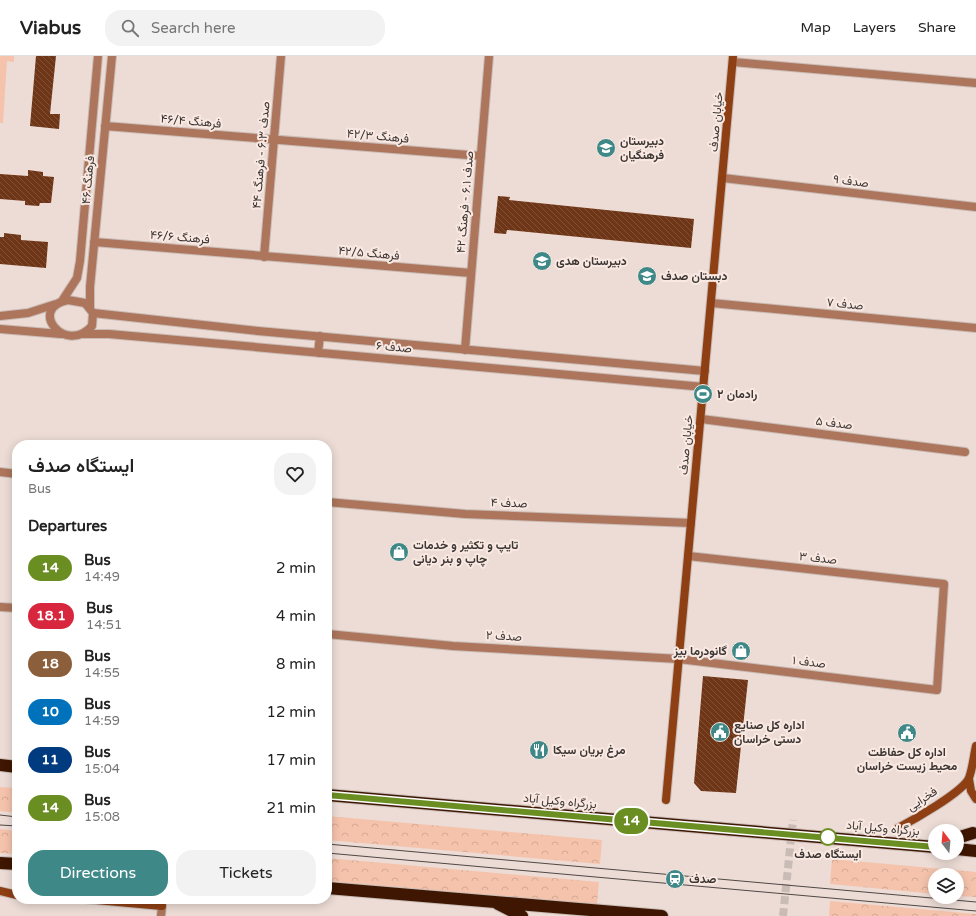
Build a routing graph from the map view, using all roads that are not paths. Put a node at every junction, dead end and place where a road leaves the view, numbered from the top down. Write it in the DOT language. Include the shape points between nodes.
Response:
graph roads {
  1 [pos="98,56"];
  2 [pos="112,56"];
  3 [pos="281,56"];
  4 [pos="489,56"];
  5 [pos="733,59"];
  6 [pos="976,83"];
  7 [pos="105,126"];
  8 [pos="274,139"];
  9 [pos="481,156"];
  10 [pos="722,178"];
  11 [pos="976,207"];
  12 [pos="94,242"];
  13 [pos="264,257"];
  14 [pos="471,273"];
  15 [pos="59,302"];
  16 [pos="711,303"];
  17 [pos="92,310"];
  18 [pos="0,316"];
  19 [pos="976,328"];
  20 [pos="0,329"];
  21 [pos="64,334"];
  22 [pos="82,334"];
  23 [pos="320,336"];
  24 [pos="465,350"];
  25 [pos="318,353"];
  26 [pos="705,371"];
  27 [pos="704,387"];
  28 [pos="701,419"];
  29 [pos="965,452"];
  30 [pos="0,472"];
  31 [pos="12,473"];
  32 [pos="332,502"];
  33 [pos="691,522"];
  34 [pos="688,556"];
  35 [pos="0,607"];
  36 [pos="12,608"];
  37 [pos="332,634"];
  38 [pos="679,659"];
  39 [pos="936,690"];
  40 [pos="976,746"];
  41 [pos="0,765"];
  42 [pos="12,766"];
  43 [pos="968,779"];
  44 [pos="332,795"];
  45 [pos="666,800"];
  46 [pos="976,800"];
  47 [pos="898,828"];
  48 [pos="973,833"];
  49 [pos="964,836"];
  50 [pos="928,846"];
  51 [pos="964,850"];
  52 [pos="976,851"];
  53 [pos="0,863"];
  54 [pos="12,864"];
  55 [pos="332,888"];
  56 [pos="0,891"];
  57 [pos="12,894"];
  58 [pos="492,901"];
  59 [pos="140,904"];
  60 [pos="161,916"];
  61 [pos="522,916"];
  62 [pos="662,916"];
  1 -- 15 [label="street, فرهنگ ۴۶" via="80,261 77,278"];
  2 -- 7 [label="street, فرهنگ ۴۶"];
  3 -- 8 [label="street, صدف ۶.۳ - فرهنگ ۴۴"];
  4 -- 9 [label="street, صدف ۶.۱ - فرهنگ ۴۲"];
  5 -- 6 [label="street"];
  5 -- 10 [label="street, خیابان صدف"];
  7 -- 8 [label="street, فرهنگ ۴۶/۴"];
  7 -- 12 [label="street, فرهنگ ۴۶"];
  8 -- 9 [label="street, فرهنگ ۴۲/۳"];
  8 -- 13 [label="street, صدف ۶.۳ - فرهنگ ۴۴"];
  9 -- 14 [label="street, صدف ۶.۱ - فرهنگ ۴۲"];
  10 -- 11 [label="street, صدف ۹"];
  10 -- 16 [label="street, خیابان صدف"];
  12 -- 13 [label="street, فرهنگ ۴۶/۶"];
  12 -- 17 [label="street, فرهنگ ۴۶" via="90,287"];
  13 -- 14 [label="street, فرهنگ ۴۲/۵"];
  14 -- 24 [label="street, صدف ۶.۱ - فرهنگ ۴۲"];
  15 -- 17 [label="street" via="79,301"];
  15 -- 18 [label="street" via="28,313"];
  15 -- 21 [label="street" via="50,315 50,322"];
  16 -- 19 [label="street, صدف ۷"];
  16 -- 26 [label="street, خیابان صدف"];
  17 -- 22 [label="street" via="92,326"];
  17 -- 23 [label="street, صدف ۶"];
  20 -- 21 [label="street"];
  21 -- 22 [label="street"];
  22 -- 25 [label="street, صدف ۶" via="109,334"];
  23 -- 24 [label="street, صدف ۶"];
  23 -- 25 [label="street"];
  24 -- 26 [label="street, صدف ۶"];
  25 -- 27 [label="street, صدف ۶"];
  26 -- 27 [label="street, خیابان صدف"];
  27 -- 28 [label="street, خیابان صدف"];
  28 -- 29 [label="street, صدف ۵"];
  28 -- 33 [label="street, خیابان صدف"];
  30 -- 31 [label="street"];
  32 -- 33 [label="street, صدف ۴" via="465,514"];
  33 -- 34 [label="street, خیابان صدف"];
  34 -- 38 [label="street, خیابان صدف"];
  34 -- 39 [label="street, صدف ۳" via="944,584"];
  35 -- 36 [label="street"];
  37 -- 38 [label="street, صدف ۲" via="453,646"];
  38 -- 39 [label="street, صدف ۱"];
  38 -- 45 [label="street, خیابان صدف"];
  40 -- 43 [label="street"];
  41 -- 42 [label="highway"];
  43 -- 46 [label="street"];
  43 -- 47 [label="street, فخرایی" via="924,814"];
  44 -- 50 [label="highway, بزرگراه وکیل آباد"];
  48 -- 49 [label="highway"];
  51 -- 52 [label="highway"];
  53 -- 54 [label="highway"];
  55 -- 58 [label="highway"];
  56 -- 57 [label="street"];
  58 -- 61 [label="highway"];
  58 -- 62 [label="highway"];
  59 -- 60 [label="street" via="162,906"];
}
